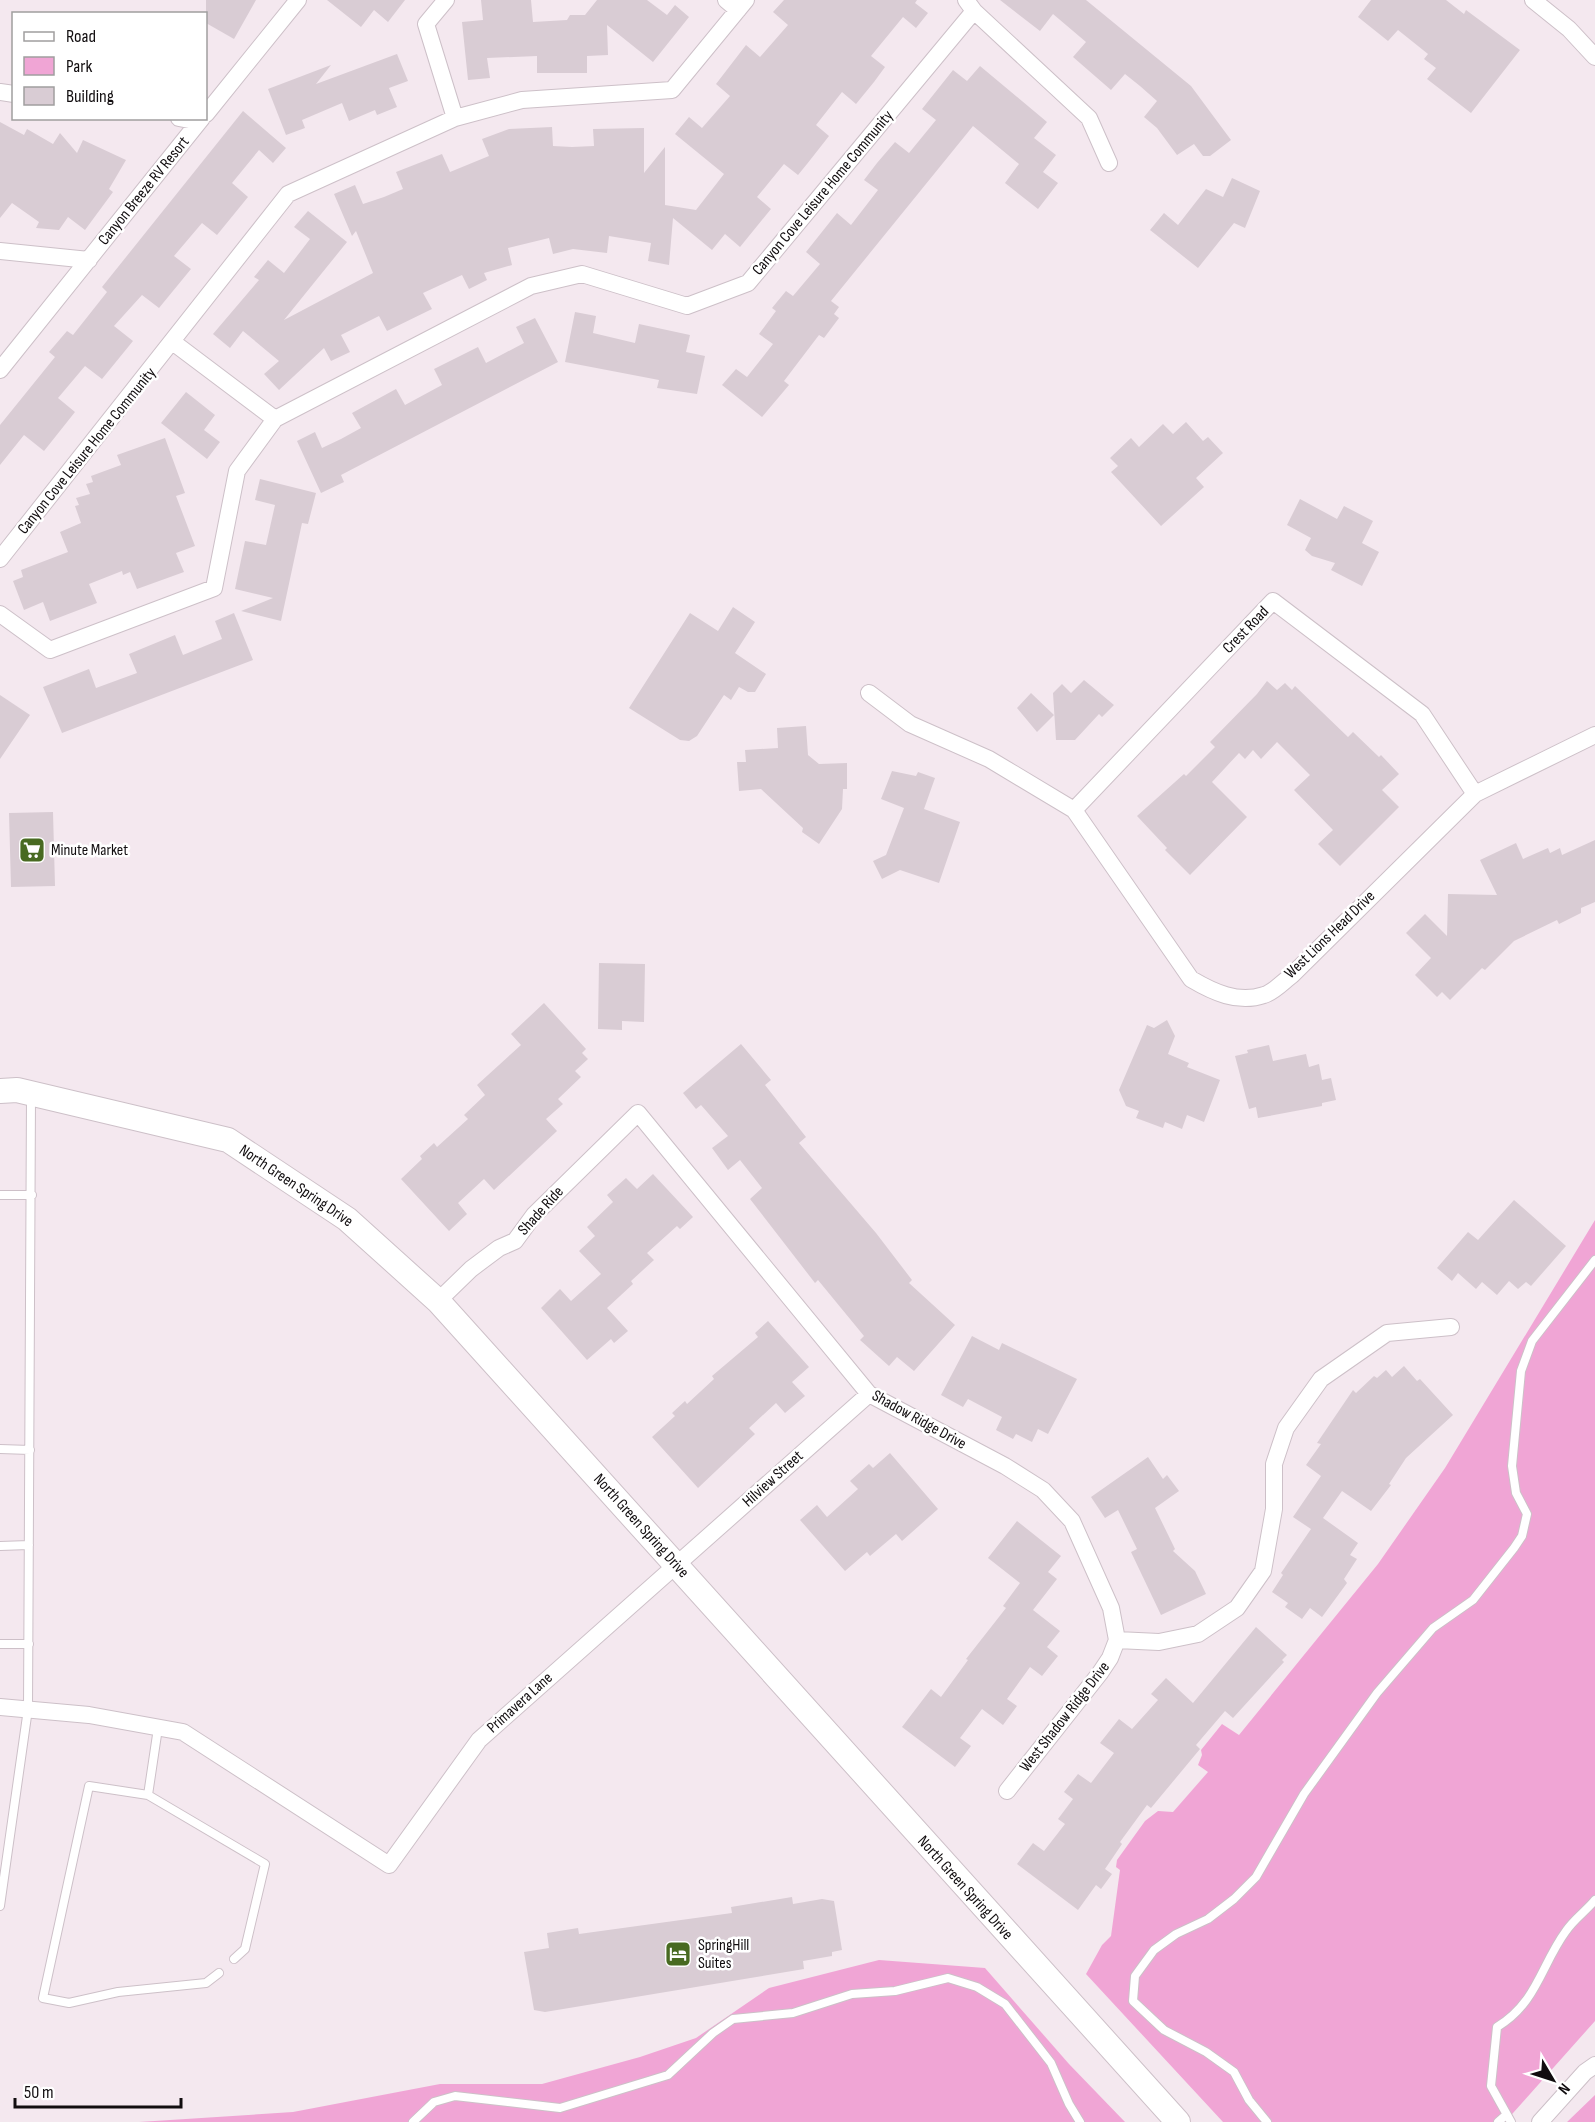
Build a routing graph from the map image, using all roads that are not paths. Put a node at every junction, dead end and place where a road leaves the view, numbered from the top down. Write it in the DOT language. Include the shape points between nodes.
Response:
graph roads {
  1 [pos="298,0"];
  2 [pos="446,0"];
  3 [pos="1533,0"];
  4 [pos="737,3"];
  5 [pos="970,6"];
  6 [pos="1595,57"];
  7 [pos="207,112"];
  8 [pos="455,118"];
  9 [pos="200,120"];
  10 [pos="1109,163"];
  11 [pos="0,251"];
  12 [pos="89,260"];
  13 [pos="174,342"];
  14 [pos="0,370"];
  15 [pos="275,419"];
  16 [pos="0,559"];
  17 [pos="0,614"];
  18 [pos="869,693"];
  19 [pos="1595,735"];
  20 [pos="1475,794"];
  21 [pos="1074,810"];
  22 [pos="0,1091"];
  23 [pos="31,1094"];
  24 [pos="638,1113"];
  25 [pos="0,1195"];
  26 [pos="32,1195"];
  27 [pos="1595,1260"];
  28 [pos="438,1301"];
  29 [pos="1451,1327"];
  30 [pos="869,1394"];
  31 [pos="0,1449"];
  32 [pos="30,1450"];
  33 [pos="29,1545"];
  34 [pos="0,1546"];
  35 [pos="676,1565"];
  36 [pos="1117,1640"];
  37 [pos="0,1644"];
  38 [pos="28,1644"];
  39 [pos="0,1707"];
  40 [pos="28,1709"];
  41 [pos="158,1728"];
  42 [pos="1007,1791"];
  43 [pos="148,1795"];
  44 [pos="1595,1900"];
  45 [pos="0,1906"];
  46 [pos="234,1959"];
  47 [pos="219,1973"];
  48 [pos="1595,2066"];
  49 [pos="1508,2118"];
  50 [pos="413,2122"];
  51 [pos="1080,2122"];
  52 [pos="1178,2122"];
  53 [pos="1267,2122"];
  54 [pos="1498,2122"];
  55 [pos="1540,2122"];
  1 -- 7 [label="street, Canyon Breeze RV Resort"];
  2 -- 8 [label="street" via="426,24"];
  3 -- 6 [label="street" via="1569,29"];
  4 -- 8 [label="street, Canyon Cove Leisure Home Community" via="672,90 522,100"];
  5 -- 10 [label="street, Canyon Cove Leisure Home Community" via="1089,118"];
  5 -- 15 [label="street, Canyon Cove Leisure Home Community" via="748,283 687,306 582,274 531,286"];
  8 -- 13 [label="street, Canyon Cove Leisure Home Community" via="288,194"];
  9 -- 12 [label="street, Canyon Breeze RV Resort"];
  11 -- 12 [label="street, Canyon Breeze RV Resort"];
  12 -- 14 [label="street, Canyon Breeze RV Resort"];
  13 -- 15 [label="street"];
  13 -- 16 [label="street, Canyon Cove Leisure Home Community"];
  15 -- 17 [label="street, Canyon Cove Leisure Home Community" via="237,471 214,588 50,650"];
  18 -- 21 [label="street" via="910,724 989,759"];
  19 -- 20 [label="street, West Lions Head Drive"];
  20 -- 21 [label="street, Crest Road" via="1422,714 1273,601"];
  20 -- 21 [label="street, West Lions Head Drive" via="1292,975 1265,995 1237,998 1210,991 1191,979"];
  22 -- 23 [label="main road, North Green Spring Drive"];
  23 -- 26 [label="lane"];
  23 -- 28 [label="main road, North Green Spring Drive" via="228,1140 347,1219"];
  24 -- 28 [label="street, Shade Ride" via="534,1215 515,1241 471,1269"];
  24 -- 30 [label="street, Shadow Ridge Drive"];
  25 -- 26 [label="lane"];
  26 -- 32 [label="lane"];
  27 -- 53 [label="lane" via="1532,1341 1521,1371 1512,1466 1516,1493 1527,1514 1522,1536 1473,1600 1433,1628 1377,1693 1304,1794 1256,1877 1208,1919 1154,1950 1135,1976 1133,2001 1164,2031 1206,2052 1234,2072"];
  28 -- 35 [label="main road, North Green Spring Drive"];
  29 -- 36 [label="street" via="1387,1333 1321,1379 1286,1428 1274,1464 1274,1509 1263,1571 1237,1608 1198,1634 1159,1642"];
  30 -- 35 [label="street, Hilview Street"];
  30 -- 36 [label="street, Shadow Ridge Drive" via="1043,1490 1072,1521 1111,1608"];
  31 -- 32 [label="lane"];
  32 -- 33 [label="lane"];
  33 -- 34 [label="lane"];
  33 -- 38 [label="lane"];
  35 -- 41 [label="street, Primavera Lane" via="479,1740 389,1865 183,1732"];
  35 -- 52 [label="main road, North Green Spring Drive"];
  36 -- 42 [label="street, West Shadow Ridge Drive" via="1100,1673"];
  37 -- 38 [label="lane"];
  38 -- 40 [label="lane"];
  39 -- 40 [label="street"];
  40 -- 41 [label="street"];
  40 -- 45 [label="lane"];
  41 -- 43 [label="lane"];
  43 -- 46 [label="lane" via="265,1864 245,1949"];
  43 -- 47 [label="lane" via="89,1786 43,1998 69,2004 118,1992 206,1983"];
  44 -- 49 [label="lane" via="1567,1929 1534,1992 1513,2018 1497,2027 1491,2086"];
  48 -- 55 [label="street"];
  49 -- 54 [label="lane"];
  50 -- 51 [label="lane" via="434,2102 455,2096 560,2108 668,2075 734,2019 793,2013 852,1994 895,1990 948,1978 977,1987 1005,2004 1051,2063"];
}
